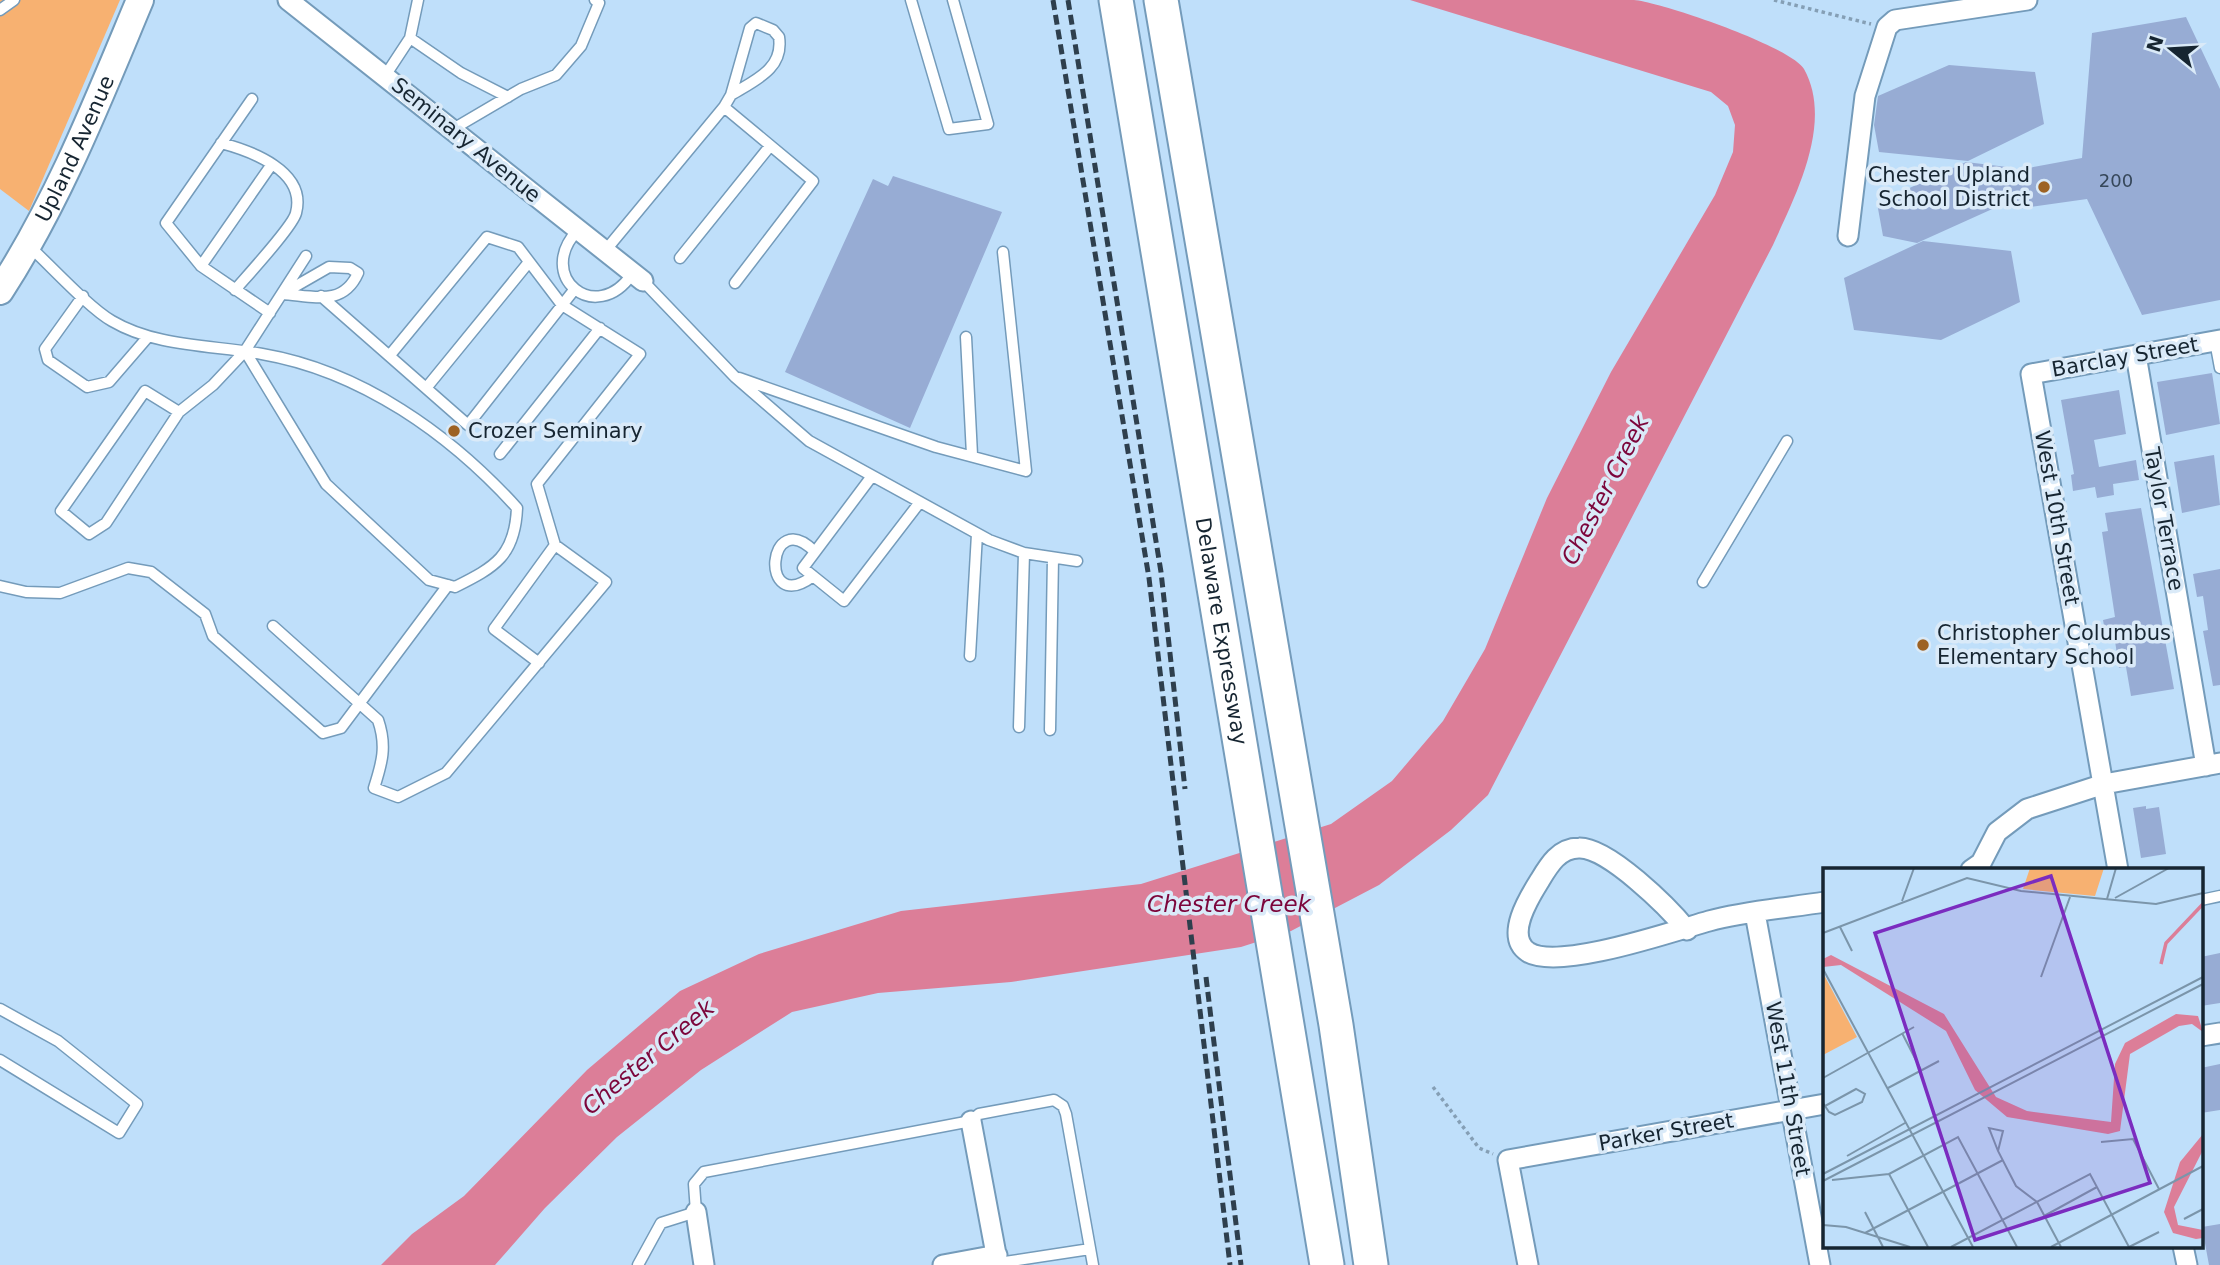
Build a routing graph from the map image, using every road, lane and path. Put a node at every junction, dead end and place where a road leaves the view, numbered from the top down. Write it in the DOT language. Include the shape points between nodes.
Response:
graph roads {
  1 [pos="14,0"];
  2 [pos="140,0"];
  3 [pos="288,0"];
  4 [pos="418,0"];
  5 [pos="595,0"];
  6 [pos="911,0"];
  7 [pos="953,0"];
  8 [pos="1116,0"];
  9 [pos="1161,0"];
  10 [pos="1774,0"];
  11 [pos="2027,0"];
  12 [pos="0,10"];
  13 [pos="1887,27"];
  14 [pos="410,38"];
  15 [pos="385,76"];
  16 [pos="731,95"];
  17 [pos="508,97"];
  18 [pos="252,99"];
  19 [pos="724,107"];
  20 [pos="453,129"];
  21 [pos="221,143"];
  22 [pos="770,145"];
  23 [pos="272,164"];
  24 [pos="578,230"];
  25 [pos="1848,236"];
  26 [pos="29,246"];
  27 [pos="606,251"];
  28 [pos="1003,252"];
  29 [pos="306,256"];
  30 [pos="680,258"];
  31 [pos="529,262"];
  32 [pos="201,266"];
  33 [pos="638,278"];
  34 [pos="735,282"];
  35 [pos="235,290"];
  36 [pos="574,290"];
  37 [pos="0,291"];
  38 [pos="282,294"];
  39 [pos="83,296"];
  40 [pos="321,296"];
  41 [pos="562,305"];
  42 [pos="270,313"];
  43 [pos="600,328"];
  44 [pos="966,337"];
  45 [pos="147,338"];
  46 [pos="2218,340"];
  47 [pos="245,351"];
  48 [pos="390,355"];
  49 [pos="2136,355"];
  50 [pos="2220,368"];
  51 [pos="2031,374"];
  52 [pos="735,377"];
  53 [pos="427,387"];
  54 [pos="179,412"];
  55 [pos="1787,440"];
  56 [pos="500,454"];
  57 [pos="972,454"];
  58 [pos="872,476"];
  59 [pos="920,502"];
  60 [pos="977,534"];
  61 [pos="555,545"];
  62 [pos="814,552"];
  63 [pos="1024,553"];
  64 [pos="1054,558"];
  65 [pos="1077,561"];
  66 [pos="813,576"];
  67 [pos="1703,582"];
  68 [pos="448,585"];
  69 [pos="0,586"];
  70 [pos="273,626"];
  71 [pos="970,656"];
  72 [pos="539,663"];
  73 [pos="360,703"];
  74 [pos="1019,727"];
  75 [pos="1050,730"];
  76 [pos="2213,765"];
  77 [pos="2104,784"];
  78 [pos="1974,868"];
  79 [pos="2118,868"];
  80 [pos="2220,896"];
  81 [pos="2202,900"];
  82 [pos="1823,902"];
  83 [pos="1755,913"];
  84 [pos="1687,930"];
  85 [pos="0,1009"];
  86 [pos="2220,1033"];
  87 [pos="2202,1036"];
  88 [pos="0,1060"];
  89 [pos="1433,1087"];
  90 [pos="1823,1104"];
  91 [pos="1791,1110"];
  92 [pos="971,1121"];
  93 [pos="1508,1160"];
  94 [pos="696,1212"];
  95 [pos="1820,1240"];
  96 [pos="1090,1249"];
  97 [pos="998,1261"];
  98 [pos="638,1265"];
  99 [pos="704,1265"];
  100 [pos="943,1265"];
  101 [pos="1093,1265"];
  102 [pos="1327,1265"];
  103 [pos="1371,1265"];
  104 [pos="1528,1265"];
  105 [pos="1820,1265"];
  1 -- 12 [label="lane"];
  2 -- 26 [label="main road, Upland Avenue" via="80,143"];
  3 -- 15 [label="street, Seminary Avenue"];
  4 -- 14 [label="lane"];
  5 -- 17 [label="lane" via="581,46 556,75"];
  6 -- 7 [label="lane" via="949,129 988,124"];
  8 -- 102 [label="highway, Delaware Expressway"];
  9 -- 103 [label="highway" via="1336,1025"];
  10 -- 13 [label="path"];
  11 -- 13 [label="street" via="1895,20"];
  13 -- 25 [label="street" via="1865,96"];
  14 -- 15 [label="lane"];
  14 -- 17 [label="lane" via="461,73"];
  15 -- 20 [label="street, Seminary Avenue"];
  16 -- 16 [label="lane" via="778,60 779,37 773,30 756,23 750,28"];
  16 -- 19 [label="lane"];
  17 -- 20 [label="lane"];
  18 -- 21 [label="lane"];
  19 -- 22 [label="lane"];
  19 -- 27 [label="lane"];
  20 -- 24 [label="street, Seminary Avenue"];
  21 -- 23 [label="lane" via="254,152"];
  21 -- 32 [label="lane" via="166,223"];
  22 -- 30 [label="lane"];
  22 -- 34 [label="lane" via="813,181"];
  23 -- 32 [label="lane"];
  23 -- 35 [label="lane" via="297,192 296,215"];
  24 -- 27 [label="street, Seminary Avenue"];
  24 -- 36 [label="lane" via="566,242 561,259 564,276"];
  26 -- 37 [label="main road, Upland Avenue"];
  26 -- 39 [label="lane"];
  27 -- 33 [label="street, Seminary Avenue"];
  28 -- 57 [label="lane" via="1026,471"];
  29 -- 38 [label="lane"];
  31 -- 41 [label="lane"];
  31 -- 48 [label="lane" via="518,247 487,237"];
  31 -- 53 [label="lane"];
  32 -- 35 [label="lane"];
  33 -- 36 [label="lane" via="607,297 590,297"];
  33 -- 52 [label="lane"];
  35 -- 42 [label="lane"];
  36 -- 41 [label="lane"];
  38 -- 40 [label="lane"];
  38 -- 40 [label="lane" via="329,267 350,268 358,274 351,288 337,297"];
  38 -- 42 [label="lane"];
  39 -- 45 [label="lane" via="110,321"];
  39 -- 45 [label="lane" via="45,349 48,360 87,387 109,382"];
  40 -- 48 [label="lane"];
  41 -- 43 [label="lane"];
  41 -- 53 [label="lane" via="468,425"];
  42 -- 47 [label="lane"];
  43 -- 56 [label="lane"];
  43 -- 61 [label="lane" via="640,354 537,484"];
  44 -- 57 [label="lane"];
  45 -- 47 [label="lane"];
  46 -- 49 [label="street, Barclay Street"];
  46 -- 50 [label="lane"];
  47 -- 54 [label="lane"];
  47 -- 68 [label="lane" via="326,484 429,580"];
  47 -- 68 [label="lane" via="311,364 380,396 450,447 517,508 516,530 508,551 488,571 456,587"];
  48 -- 53 [label="lane"];
  49 -- 51 [label="street, Barclay Street"];
  49 -- 76 [label="street, Taylor Terrace"];
  51 -- 77 [label="street, West 10th Street"];
  52 -- 57 [label="lane" via="936,447"];
  52 -- 58 [label="lane" via="809,442"];
  54 -- 54 [label="lane" via="145,390 61,511 89,534 106,523"];
  55 -- 67 [label="lane"];
  58 -- 59 [label="lane"];
  58 -- 62 [label="lane"];
  59 -- 60 [label="lane"];
  59 -- 66 [label="lane" via="844,601"];
  60 -- 63 [label="lane"];
  60 -- 71 [label="lane"];
  61 -- 72 [label="lane" via="494,629"];
  61 -- 72 [label="lane" via="606,582"];
  62 -- 66 [label="lane" via="803,568"];
  62 -- 66 [label="lane" via="806,543 793,540 774,555 773,568 779,579 790,585 803,584"];
  63 -- 64 [label="lane"];
  63 -- 74 [label="lane"];
  64 -- 65 [label="lane"];
  64 -- 75 [label="lane"];
  68 -- 73 [label="lane"];
  69 -- 73 [label="lane" via="60,593 128,568 151,572 205,614 213,636 323,733 341,728"];
  70 -- 73 [label="lane"];
  72 -- 73 [label="lane" via="446,774 398,797 374,788 384,757 384,739 378,720"];
  76 -- 77 [label="street"];
  77 -- 78 [label="street" via="2027,809 1997,832"];
  77 -- 79 [label="street, West 10th Street"];
  80 -- 81 [label="lane"];
  82 -- 83 [label="street"];
  83 -- 84 [label="street"];
  83 -- 91 [label="street, West 11th Street"];
  84 -- 84 [label="street" via="1648,888 1580,847 1565,850 1550,863 1523,907 1518,937 1525,950 1542,958"];
  85 -- 88 [label="lane" via="58,1041 137,1104 119,1133"];
  86 -- 87 [label="street"];
  89 -- 93 [label="path" via="1479,1148"];
  90 -- 91 [label="street, Parker Street"];
  91 -- 93 [label="street, Parker Street"];
  91 -- 95 [label="street, West 11th Street"];
  92 -- 94 [label="lane" via="715,1168 694,1184"];
  92 -- 96 [label="lane" via="979,1114 1059,1101 1066,1114"];
  92 -- 97 [label="street"];
  93 -- 104 [label="street"];
  94 -- 98 [label="lane" via="661,1223"];
  94 -- 99 [label="street"];
  95 -- 105 [label="street, West 11th Street"];
  96 -- 97 [label="lane"];
  96 -- 101 [label="lane"];
  97 -- 100 [label="street"];
}
